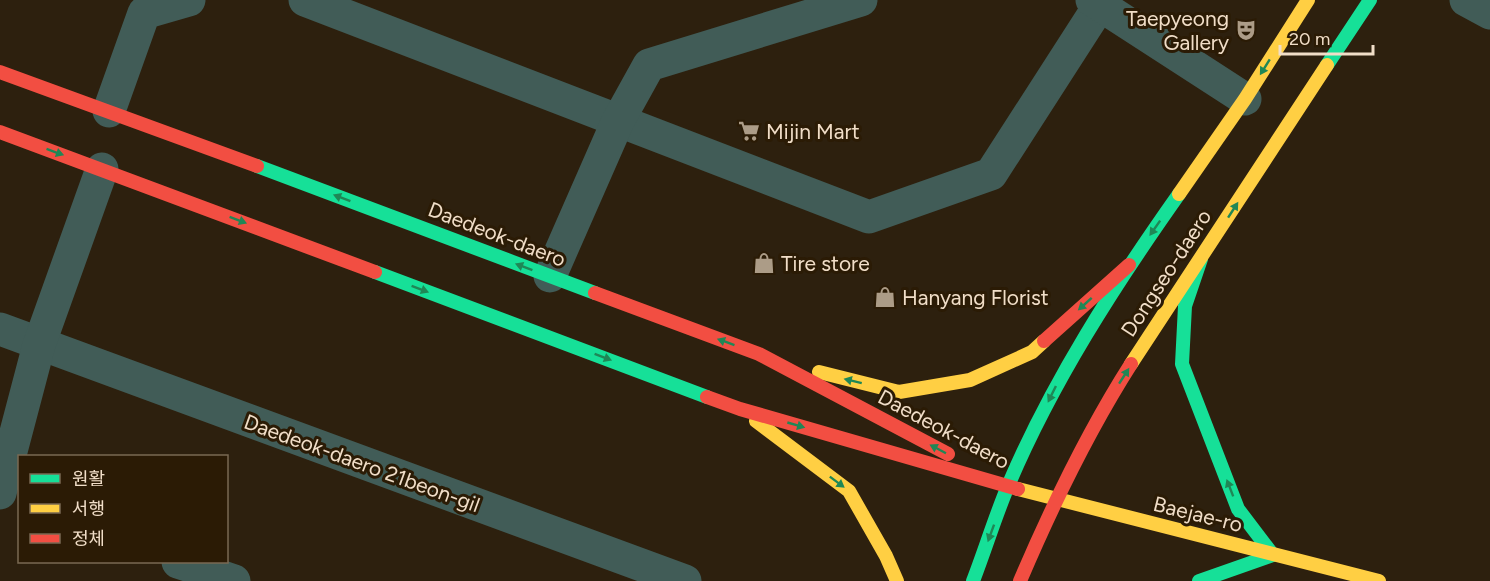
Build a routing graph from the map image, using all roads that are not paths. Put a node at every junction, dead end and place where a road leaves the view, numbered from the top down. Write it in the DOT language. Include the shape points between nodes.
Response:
graph roads {
  1 [pos="189,0"];
  2 [pos="305,0"];
  3 [pos="861,0"];
  4 [pos="1308,0"];
  5 [pos="1370,0"];
  6 [pos="1466,0"];
  7 [pos="1098,2"];
  8 [pos="1490,13"];
  9 [pos="0,72"];
  10 [pos="1245,99"];
  11 [pos="109,111"];
  12 [pos="618,121"];
  13 [pos="0,132"];
  14 [pos="102,169"];
  15 [pos="1201,259"];
  16 [pos="1129,265"];
  17 [pos="550,276"];
  18 [pos="0,329"];
  19 [pos="39,345"];
  20 [pos="759,354"];
  21 [pos="740,409"];
  22 [pos="1008,486"];
  23 [pos="0,493"];
  24 [pos="0,498"];
  25 [pos="1055,500"];
  26 [pos="18,504"];
  27 [pos="1273,555"];
  28 [pos="184,563"];
  29 [pos="234,581"];
  30 [pos="685,581"];
  31 [pos="897,581"];
  32 [pos="973,581"];
  33 [pos="1020,581"];
  34 [pos="1199,581"];
  35 [pos="1379,581"];
  1 -- 11 [label="street" via="144,13"];
  2 -- 12 [label="street"];
  3 -- 12 [label="street" via="649,65"];
  4 -- 10 [label="main road, Dongseo-daero, one-way"];
  15 -- 5 [label="main road, Dongseo-daero, one-way"];
  6 -- 8 [label="street"];
  7 -- 10 [label="street"];
  7 -- 12 [label="street" via="991,174 869,216"];
  9 -- 11 [label="main road, Daedeok-daero"];
  10 -- 16 [label="main road, Dongseo-daero, one-way"];
  17 -- 11 [label="main road, Daedeok-daero, one-way"];
  12 -- 17 [label="street"];
  13 -- 14 [label="main road, Daedeok-daero, one-way"];
  14 -- 19 [label="street"];
  14 -- 21 [label="main road, Daedeok-daero, one-way"];
  25 -- 15 [label="main road, Dongseo-daero, one-way" via="1108,400"];
  27 -- 15 [label="main road, one-way" via="1238,509 1182,364 1185,306"];
  16 -- 20 [label="main road, one-way" via="1032,352 970,380 899,392"];
  16 -- 22 [label="main road, Dongseo-daero, one-way" via="1058,383"];
  20 -- 17 [label="main road, Daedeok-daero, one-way"];
  18 -- 19 [label="street, Daedeok-daero 21beon-gil"];
  19 -- 23 [label="street"];
  19 -- 30 [label="street, Daedeok-daero 21beon-gil"];
  22 -- 20 [label="main road, Daedeok-daero, one-way"];
  21 -- 22 [label="main road, Daedeok-daero, one-way"];
  21 -- 31 [label="main road, one-way" via="849,491"];
  22 -- 25 [label="main road, Baejae-ro"];
  22 -- 32 [label="main road, Dongseo-daero, one-way"];
  24 -- 26 [label="street"];
  25 -- 27 [label="main road, Baejae-ro"];
  25 -- 33 [label="main road, Dongseo-daero"];
  27 -- 34 [label="main road"];
  27 -- 35 [label="main road, Baejae-ro"];
  28 -- 29 [label="street"];
}
